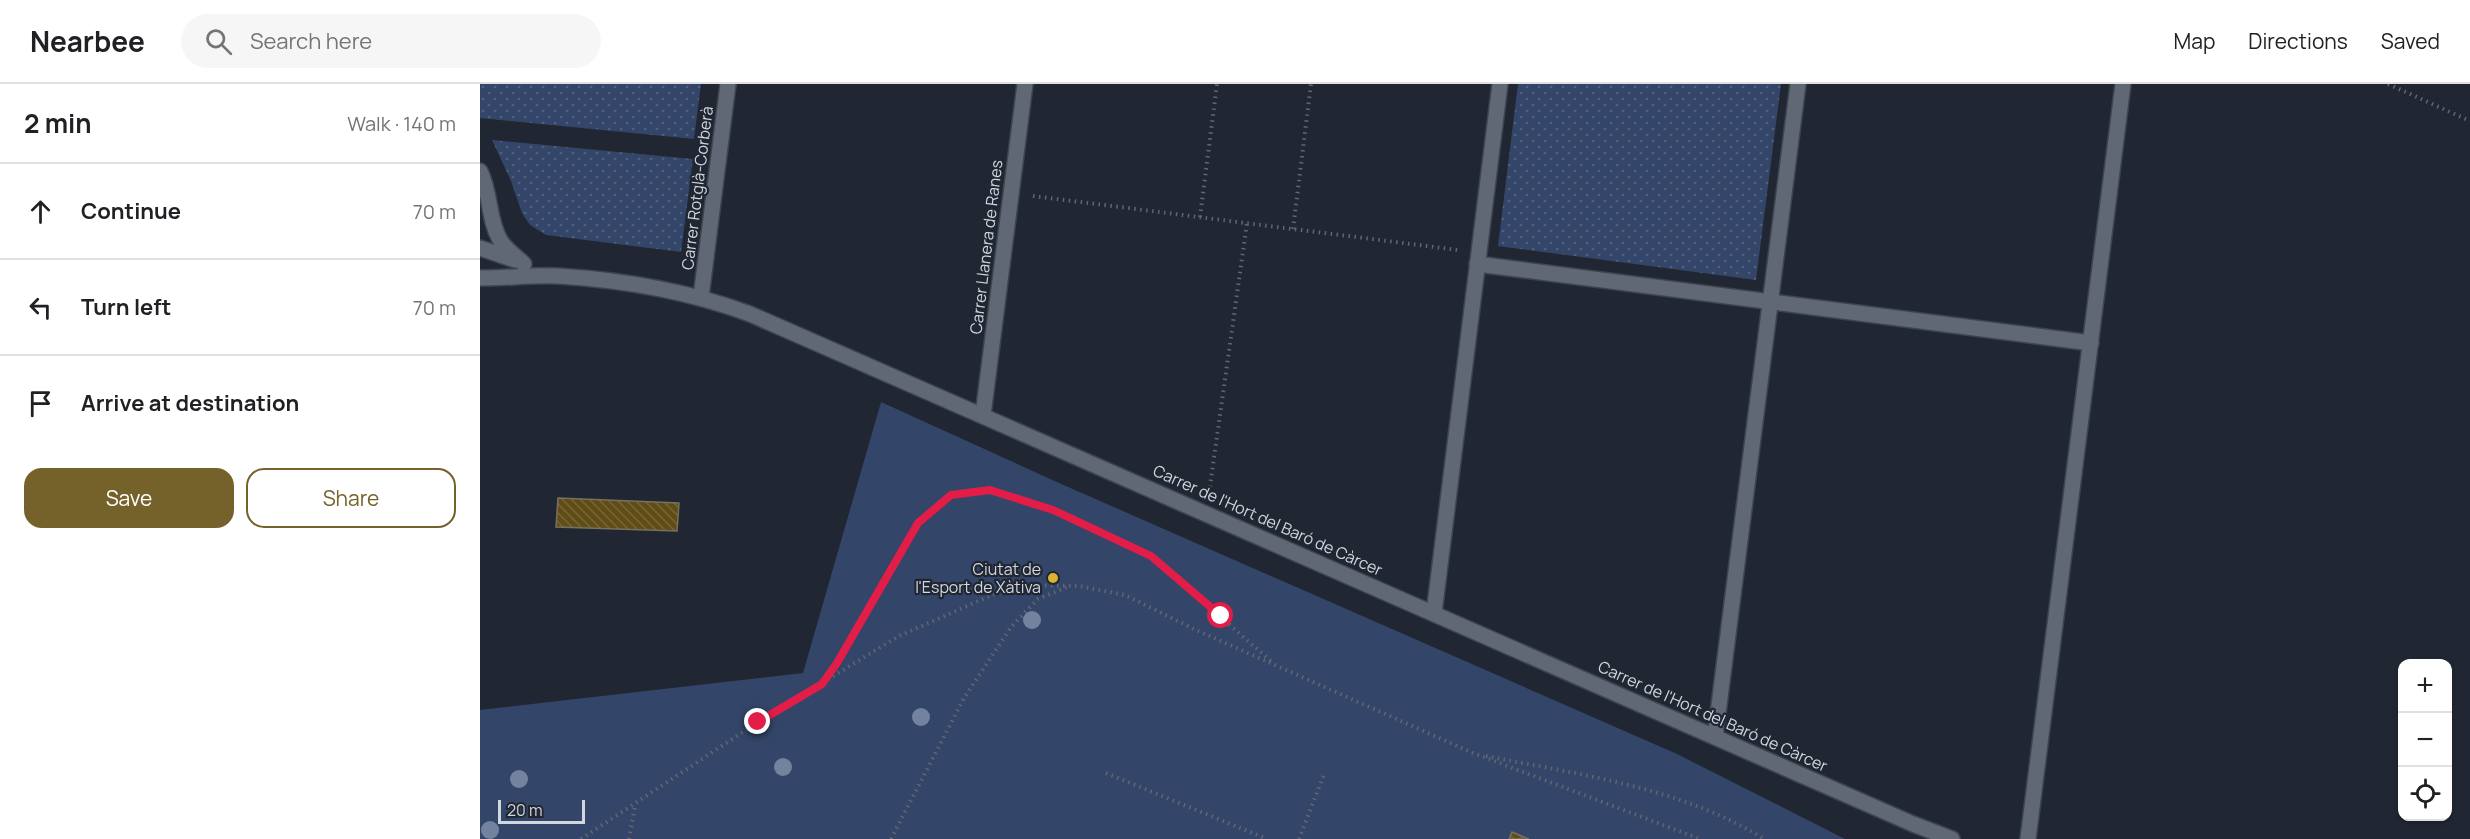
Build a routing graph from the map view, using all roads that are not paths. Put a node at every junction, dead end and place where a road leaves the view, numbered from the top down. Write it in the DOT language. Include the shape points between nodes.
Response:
graph roads {
  1 [pos="728,84"];
  2 [pos="1025,84"];
  3 [pos="1500,84"];
  4 [pos="1798,84"];
  5 [pos="2123,84"];
  6 [pos="480,171"];
  7 [pos="480,248"];
  8 [pos="1478,258"];
  9 [pos="524,264"];
  10 [pos="557,276"];
  11 [pos="480,278"];
  12 [pos="701,297"];
  13 [pos="1770,302"];
  14 [pos="2091,343"];
  15 [pos="983,415"];
  16 [pos="1434,613"];
  17 [pos="1715,737"];
  18 [pos="1952,839"];
  19 [pos="2028,839"];
  1 -- 12 [label="street, Carrer Rotglà-Corberà"];
  2 -- 15 [label="street, Carrer Llanera de Ranes"];
  3 -- 8 [label="street"];
  4 -- 13 [label="street"];
  5 -- 14 [label="street"];
  6 -- 9 [label="street" via="494,227"];
  7 -- 9 [label="street, Carrer de l'Hort del Baró de Càrcer"];
  8 -- 13 [label="street"];
  8 -- 16 [label="street"];
  9 -- 10 [label="street, Carrer de l'Hort del Baró de Càrcer"];
  10 -- 11 [label="street, Carrer de l'Hort del Baró de Càrcer"];
  10 -- 12 [label="street, Carrer de l'Hort del Baró de Càrcer" via="662,288"];
  12 -- 15 [label="street, Carrer de l'Hort del Baró de Càrcer" via="750,314"];
  13 -- 14 [label="street"];
  13 -- 17 [label="street"];
  14 -- 19 [label="street"];
  15 -- 16 [label="street, Carrer de l'Hort del Baró de Càrcer"];
  16 -- 17 [label="street, Carrer de l'Hort del Baró de Càrcer"];
  17 -- 18 [label="street, Carrer de l'Hort del Baró de Càrcer"];
}
